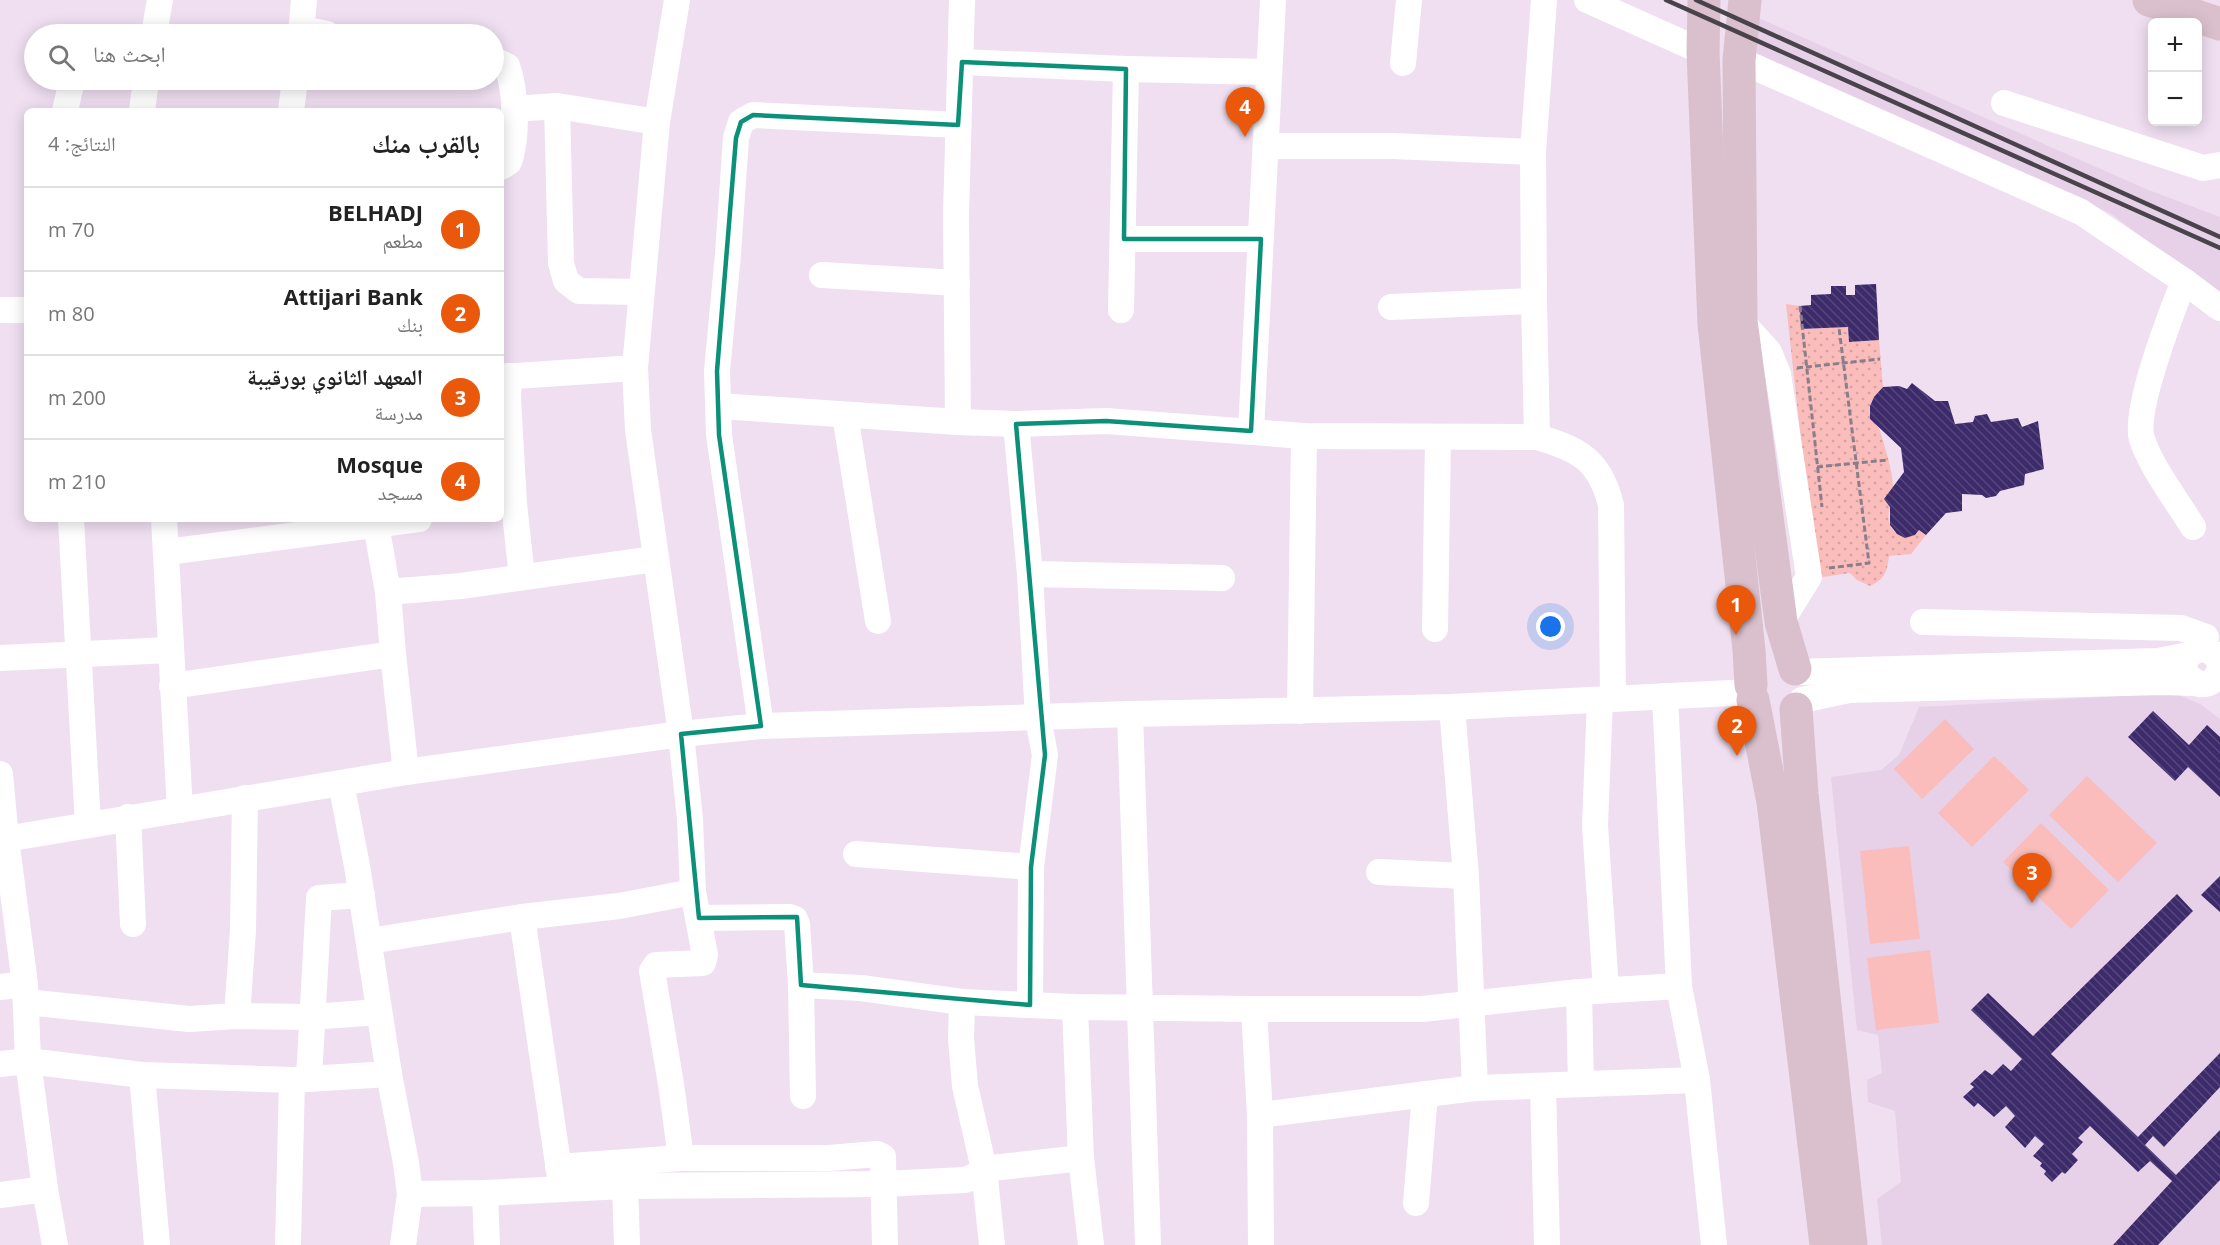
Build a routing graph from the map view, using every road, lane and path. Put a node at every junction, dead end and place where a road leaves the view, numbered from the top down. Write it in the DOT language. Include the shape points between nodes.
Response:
graph roads {
  1 [pos="160,0"];
  2 [pos="304,0"];
  3 [pos="676,0"];
  4 [pos="962,0"];
  5 [pos="1273,0"];
  6 [pos="1409,0"];
  7 [pos="1544,0"];
  8 [pos="1587,0"];
  9 [pos="2149,0"];
  10 [pos="1744,2"];
  11 [pos="156,24"];
  12 [pos="302,24"];
  13 [pos="2220,24"];
  14 [pos="1704,26"];
  15 [pos="1740,55"];
  16 [pos="962,62"];
  17 [pos="1403,63"];
  18 [pos="504,65"];
  19 [pos="1126,69"];
  20 [pos="1268,72"];
  21 [pos="70,90"];
  22 [pos="145,90"];
  23 [pos="294,90"];
  24 [pos="2004,104"];
  25 [pos="557,106"];
  26 [pos="66,108"];
  27 [pos="142,108"];
  28 [pos="291,108"];
  29 [pos="514,109"];
  30 [pos="657,122"];
  31 [pos="958,124"];
  32 [pos="1266,146"];
  33 [pos="1533,152"];
  34 [pos="504,165"];
  35 [pos="2220,165"];
  36 [pos="1124,238"];
  37 [pos="1261,239"];
  38 [pos="822,275"];
  39 [pos="2184,281"];
  40 [pos="957,283"];
  41 [pos="641,292"];
  42 [pos="1534,301"];
  43 [pos="1800,306"];
  44 [pos="1392,307"];
  45 [pos="2220,308"];
  46 [pos="0,310"];
  47 [pos="24,310"];
  48 [pos="1121,310"];
  49 [pos="1839,328"];
  50 [pos="1880,359"];
  51 [pos="1843,363"];
  52 [pos="1807,367"];
  53 [pos="635,368"];
  54 [pos="1793,369"];
  55 [pos="505,377"];
  56 [pos="719,406"];
  57 [pos="845,415"];
  58 [pos="958,422"];
  59 [pos="1016,424"];
  60 [pos="1251,431"];
  61 [pos="1304,436"];
  62 [pos="1438,436"];
  63 [pos="1537,437"];
  64 [pos="506,449"];
  65 [pos="1887,460"];
  66 [pos="1856,463"];
  67 [pos="1818,467"];
  68 [pos="1811,468"];
  69 [pos="508,506"];
  70 [pos="1823,512"];
  71 [pos="71,522"];
  72 [pos="164,522"];
  73 [pos="398,522"];
  74 [pos="376,525"];
  75 [pos="300,527"];
  76 [pos="2193,527"];
  77 [pos="166,552"];
  78 [pos="655,559"];
  79 [pos="1822,568"];
  80 [pos="1030,574"];
  81 [pos="522,577"];
  82 [pos="1222,578"];
  83 [pos="388,592"];
  84 [pos="878,621"];
  85 [pos="1923,622"];
  86 [pos="1435,628"];
  87 [pos="2203,642"];
  88 [pos="170,650"];
  89 [pos="393,654"];
  90 [pos="79,655"];
  91 [pos="0,658"];
  92 [pos="2220,669"];
  93 [pos="2197,684"];
  94 [pos="172,686"];
  95 [pos="1797,688"];
  96 [pos="1751,692"];
  97 [pos="1665,696"];
  98 [pos="1607,700"];
  99 [pos="2220,700"];
  100 [pos="1452,707"];
  101 [pos="1300,711"];
  102 [pos="1130,714"];
  103 [pos="1038,718"];
  104 [pos="761,726"];
  105 [pos="681,734"];
  106 [pos="406,772"];
  107 [pos="0,774"];
  108 [pos="341,783"];
  109 [pos="245,798"];
  110 [pos="180,810"];
  111 [pos="128,817"];
  112 [pos="88,825"];
  113 [pos="3,840"];
  114 [pos="856,854"];
  115 [pos="1031,867"];
  116 [pos="1380,872"];
  117 [pos="1466,876"];
  118 [pos="693,892"];
  119 [pos="362,895"];
  120 [pos="522,917"];
  121 [pos="699,918"];
  122 [pos="133,924"];
  123 [pos="369,941"];
  124 [pos="801,985"];
  125 [pos="1679,986"];
  126 [pos="1606,990"];
  127 [pos="17,991"];
  128 [pos="1579,992"];
  129 [pos="962,1002"];
  130 [pos="1470,1003"];
  131 [pos="1030,1005"];
  132 [pos="1075,1006"];
  133 [pos="1140,1007"];
  134 [pos="1254,1009"];
  135 [pos="379,1012"];
  136 [pos="237,1016"];
  137 [pos="311,1017"];
  138 [pos="28,1061"];
  139 [pos="0,1064"];
  140 [pos="389,1074"];
  141 [pos="142,1075"];
  142 [pos="300,1079"];
  143 [pos="1696,1080"];
  144 [pos="1581,1084"];
  145 [pos="1543,1086"];
  146 [pos="1475,1089"];
  147 [pos="1425,1094"];
  148 [pos="803,1096"];
  149 [pos="1260,1115"];
  150 [pos="681,1158"];
  151 [pos="1081,1158"];
  152 [pos="984,1169"];
  153 [pos="560,1178"];
  154 [pos="883,1184"];
  155 [pos="626,1186"];
  156 [pos="45,1189"];
  157 [pos="485,1193"];
  158 [pos="410,1194"];
  159 [pos="0,1195"];
  160 [pos="1416,1203"];
  161 [pos="55,1245"];
  162 [pos="157,1245"];
  163 [pos="288,1245"];
  164 [pos="403,1245"];
  165 [pos="487,1245"];
  166 [pos="627,1245"];
  167 [pos="885,1245"];
  168 [pos="992,1245"];
  169 [pos="1091,1245"];
  170 [pos="1148,1245"];
  171 [pos="1261,1245"];
  172 [pos="1547,1245"];
  173 [pos="1714,1245"];
  174 [pos="1826,1245"];
  175 [pos="1851,1245"];
  1 -- 11 [label="street"];
  2 -- 12 [label="street"];
  3 -- 30 [label="street"];
  4 -- 16 [label="street"];
  5 -- 20 [label="street"];
  6 -- 17 [label="street"];
  7 -- 33 [label="street"];
  8 -- 14 [label="street"];
  9 -- 13 [label="main road"];
  10 -- 15 [label="main road"];
  14 -- 96 [label="main road" via="1714,324"];
  15 -- 39 [label="street" via="2081,212"];
  15 -- 95 [label="main road" via="1741,321 1782,622"];
  16 -- 19 [label="street"];
  16 -- 31 [label="street"];
  18 -- 29 [label="street"];
  19 -- 20 [label="street"];
  19 -- 36 [label="street"];
  20 -- 32 [label="street"];
  21 -- 26 [label="street"];
  22 -- 27 [label="street"];
  23 -- 28 [label="street"];
  24 -- 35 [label="street" via="2203,168"];
  25 -- 29 [label="street"];
  25 -- 30 [label="street"];
  25 -- 41 [label="street" via="561,263 566,281 579,291"];
  29 -- 34 [label="street" via="513,152"];
  30 -- 41 [label="street"];
  31 -- 40 [label="street"];
  31 -- 56 [label="street" via="753,116 741,122 736,138 717,371"];
  32 -- 33 [label="street"];
  32 -- 37 [label="street"];
  33 -- 42 [label="street"];
  36 -- 37 [label="street"];
  36 -- 48 [label="street"];
  37 -- 60 [label="street"];
  38 -- 40 [label="street"];
  39 -- 45 [label="street"];
  39 -- 76 [label="street" via="2161,344 2142,413 2141,437"];
  40 -- 58 [label="street"];
  41 -- 53 [label="street"];
  42 -- 44 [label="street"];
  42 -- 63 [label="street"];
  43 -- 52 [label="path"];
  46 -- 47 [label="street"];
  49 -- 51 [label="path"];
  50 -- 51 [label="path"];
  51 -- 52 [label="path"];
  51 -- 66 [label="path"];
  52 -- 54 [label="path"];
  52 -- 67 [label="path"];
  53 -- 55 [label="street"];
  53 -- 78 [label="street" via="638,430"];
  55 -- 64 [label="street"];
  56 -- 57 [label="street"];
  56 -- 104 [label="street" via="719,435"];
  57 -- 58 [label="street"];
  57 -- 84 [label="street"];
  58 -- 59 [label="street"];
  59 -- 60 [label="street" via="1106,421"];
  59 -- 80 [label="street"];
  60 -- 61 [label="street"];
  61 -- 62 [label="street"];
  61 -- 101 [label="street"];
  62 -- 63 [label="street"];
  62 -- 86 [label="street"];
  63 -- 98 [label="street" via="1565,444 1584,456 1601,474 1607,489 1611,505"];
  64 -- 69 [label="street"];
  65 -- 66 [label="path"];
  66 -- 67 [label="path"];
  66 -- 79 [label="path" via="1869,563"];
  67 -- 68 [label="path"];
  67 -- 70 [label="path"];
  69 -- 81 [label="street"];
  71 -- 90 [label="street"];
  72 -- 77 [label="street"];
  73 -- 74 [label="street"];
  74 -- 75 [label="street"];
  74 -- 83 [label="street"];
  75 -- 77 [label="street"];
  77 -- 88 [label="street"];
  78 -- 81 [label="street"];
  78 -- 105 [label="street"];
  80 -- 82 [label="street"];
  80 -- 103 [label="street"];
  81 -- 83 [label="street"];
  83 -- 89 [label="street"];
  85 -- 87 [label="street" via="2181,628"];
  87 -- 92 [label="street" via="2217,657"];
  87 -- 93 [label="street" via="2186,660 2185,671"];
  87 -- 95 [label="street" via="2158,661"];
  88 -- 90 [label="street"];
  88 -- 94 [label="street"];
  89 -- 94 [label="street"];
  89 -- 106 [label="street"];
  90 -- 91 [label="street"];
  90 -- 112 [label="street"];
  92 -- 93 [label="street" via="2210,683"];
  93 -- 95 [label="street"];
  93 -- 99 [label="street"];
  94 -- 110 [label="street"];
  95 -- 96 [label="main road" via="1789,714 1772,716 1764,713"];
  95 -- 96 [label="main road" via="1788,665 1772,663 1758,670"];
  95 -- 175 [label="main road" via="1803,806"];
  96 -- 97 [label="street"];
  96 -- 174 [label="main road" via="1773,802"];
  97 -- 98 [label="street"];
  97 -- 125 [label="street"];
  98 -- 100 [label="street"];
  98 -- 126 [label="street" via="1595,825"];
  100 -- 101 [label="street"];
  100 -- 117 [label="street"];
  101 -- 102 [label="street"];
  102 -- 103 [label="street"];
  102 -- 133 [label="street"];
  103 -- 104 [label="street"];
  103 -- 115 [label="street" via="1045,755"];
  104 -- 105 [label="street"];
  105 -- 106 [label="street"];
  105 -- 118 [label="street"];
  106 -- 108 [label="street"];
  107 -- 113 [label="street"];
  108 -- 109 [label="street"];
  108 -- 119 [label="street"];
  109 -- 110 [label="street"];
  109 -- 136 [label="street"];
  110 -- 111 [label="street"];
  111 -- 112 [label="street"];
  111 -- 122 [label="street"];
  112 -- 113 [label="street"];
  113 -- 127 [label="street"];
  114 -- 115 [label="street"];
  115 -- 131 [label="street"];
  116 -- 117 [label="street"];
  117 -- 130 [label="street"];
  118 -- 120 [label="street" via="619,906"];
  118 -- 121 [label="street"];
  119 -- 123 [label="street"];
  119 -- 137 [label="street" via="319,898"];
  120 -- 123 [label="street"];
  120 -- 153 [label="street"];
  121 -- 124 [label="street" via="795,920"];
  121 -- 150 [label="street" via="703,963 656,965 652,971"];
  123 -- 135 [label="street"];
  124 -- 129 [label="street" via="861,988"];
  124 -- 148 [label="street"];
  125 -- 126 [label="street"];
  125 -- 143 [label="street"];
  126 -- 128 [label="street"];
  127 -- 136 [label="street" via="189,1018"];
  127 -- 138 [label="street"];
  128 -- 130 [label="street"];
  128 -- 144 [label="street"];
  129 -- 131 [label="street"];
  129 -- 152 [label="street" via="964,1086"];
  130 -- 134 [label="street" via="1422,1009"];
  130 -- 146 [label="street"];
  131 -- 132 [label="street"];
  132 -- 133 [label="street"];
  132 -- 151 [label="street"];
  133 -- 134 [label="street"];
  133 -- 170 [label="street"];
  134 -- 149 [label="street"];
  135 -- 137 [label="street"];
  135 -- 140 [label="street"];
  136 -- 137 [label="street"];
  137 -- 142 [label="street"];
  138 -- 139 [label="street"];
  138 -- 141 [label="street"];
  138 -- 156 [label="street"];
  140 -- 142 [label="street"];
  140 -- 158 [label="street"];
  141 -- 142 [label="street"];
  141 -- 162 [label="street"];
  142 -- 163 [label="street"];
  143 -- 144 [label="street"];
  143 -- 173 [label="street"];
  144 -- 145 [label="street"];
  145 -- 146 [label="street"];
  145 -- 172 [label="street"];
  146 -- 147 [label="street"];
  147 -- 149 [label="street"];
  147 -- 160 [label="street"];
  149 -- 171 [label="street"];
  150 -- 153 [label="street"];
  150 -- 154 [label="street" via="830,1158 877,1154 883,1157"];
  151 -- 152 [label="street"];
  151 -- 169 [label="street"];
  152 -- 154 [label="street" via="965,1180"];
  152 -- 168 [label="street"];
  153 -- 155 [label="street"];
  153 -- 157 [label="street"];
  154 -- 155 [label="street"];
  154 -- 167 [label="street"];
  155 -- 166 [label="street"];
  156 -- 159 [label="street"];
  156 -- 161 [label="street"];
  157 -- 158 [label="street"];
  157 -- 165 [label="street"];
  158 -- 164 [label="street"];
}
